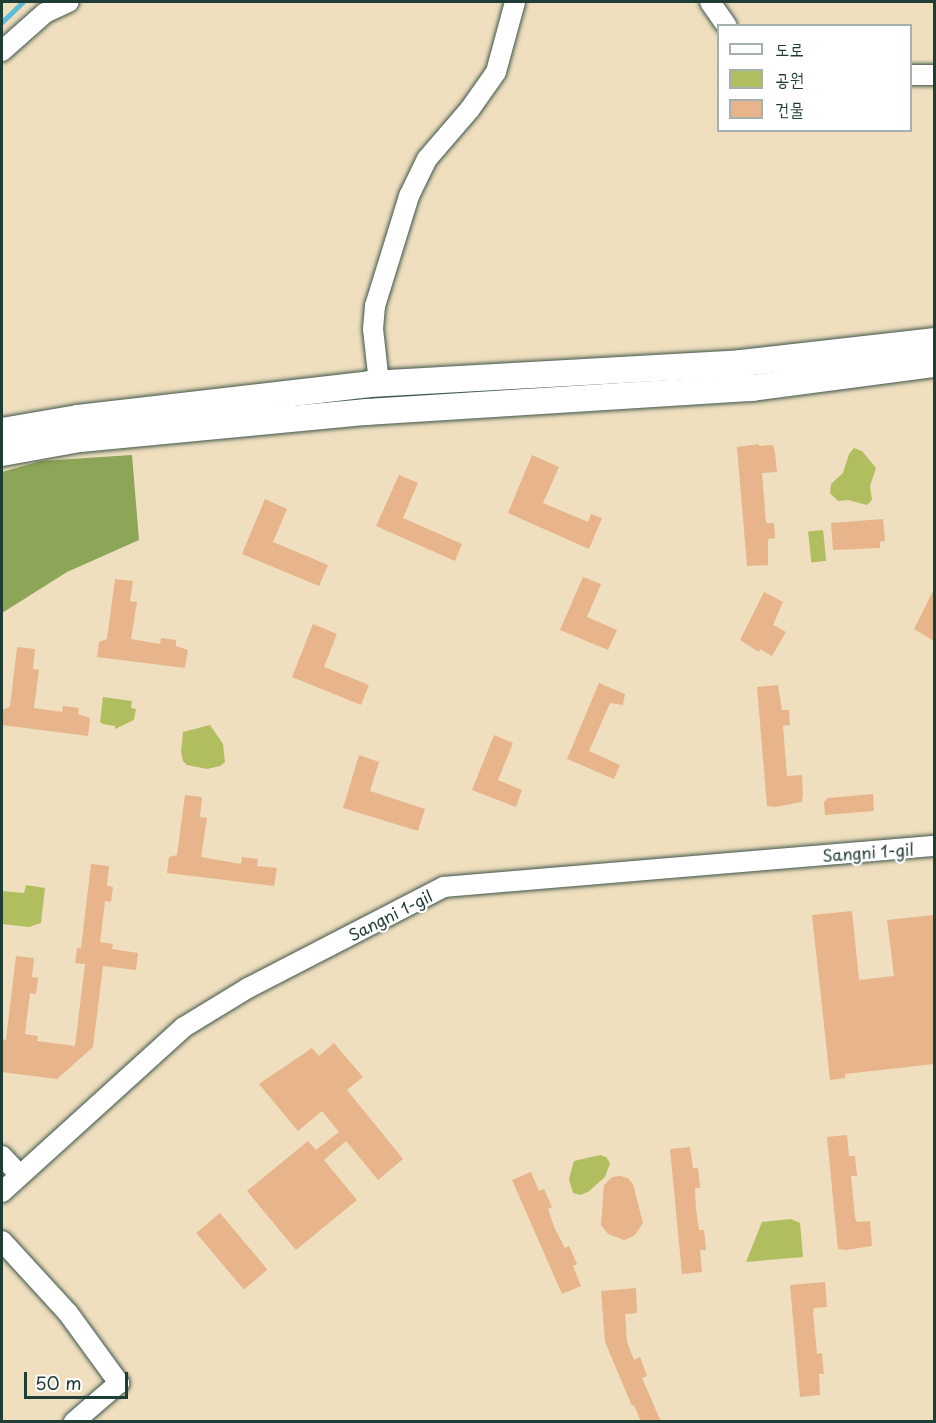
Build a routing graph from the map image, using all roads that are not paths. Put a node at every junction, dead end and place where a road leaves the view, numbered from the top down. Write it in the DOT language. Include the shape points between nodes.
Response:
graph roads {
  1 [pos="69,2"];
  2 [pos="514,2"];
  3 [pos="710,2"];
  4 [pos="726,24"];
  5 [pos="2,51"];
  6 [pos="912,75"];
  7 [pos="934,75"];
  8 [pos="934,340"];
  9 [pos="934,364"];
  10 [pos="380,383"];
  11 [pos="2,431"];
  12 [pos="2,453"];
  13 [pos="934,846"];
  14 [pos="2,1156"];
  15 [pos="20,1175"];
  16 [pos="2,1192"];
  17 [pos="2,1241"];
  18 [pos="74,1422"];
  1 -- 5 [label="street" via="45,13"];
  2 -- 10 [label="street" via="496,72 427,159 409,196 375,306 373,329"];
  3 -- 4 [label="street"];
  6 -- 7 [label="street"];
  8 -- 10 [label="main road" via="741,363"];
  9 -- 12 [label="main road" via="752,388 367,412 80,439"];
  10 -- 11 [label="main road" via="78,418"];
  13 -- 15 [label="street, Sangni 1-gil" via="444,887 248,988 184,1027"];
  14 -- 15 [label="street"];
  15 -- 16 [label="street, Sangni 1-gil"];
  17 -- 18 [label="street" via="68,1313 119,1383"];
}
